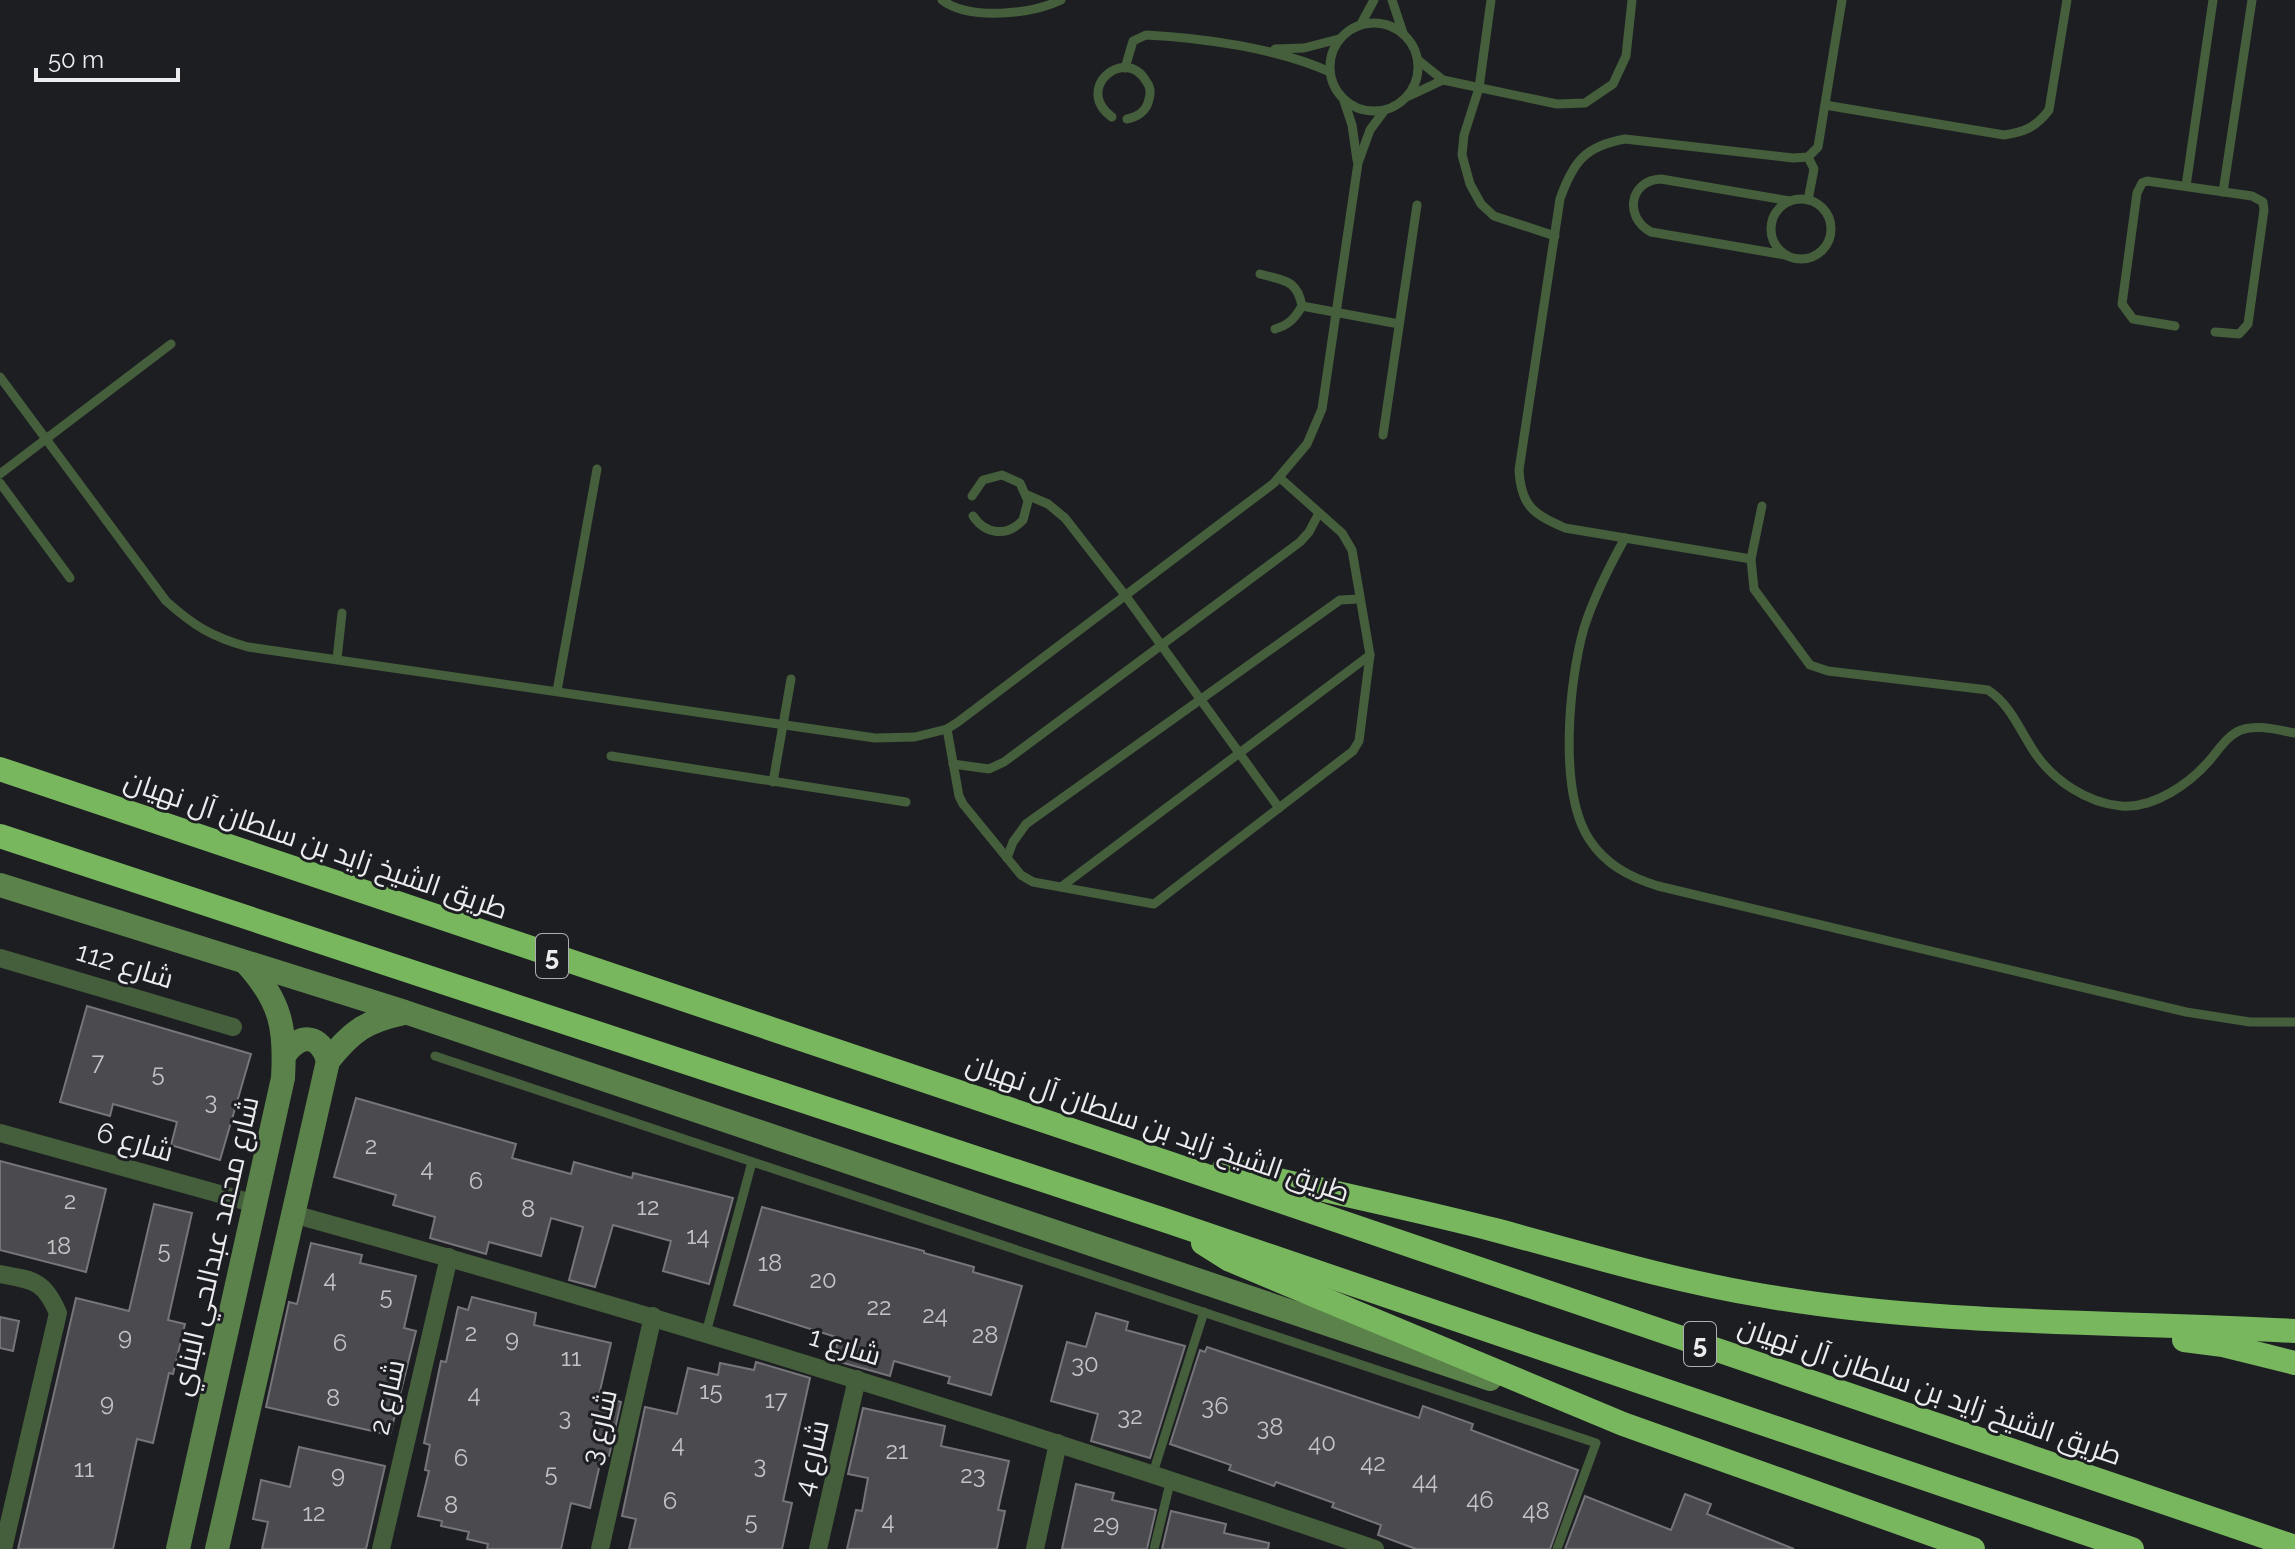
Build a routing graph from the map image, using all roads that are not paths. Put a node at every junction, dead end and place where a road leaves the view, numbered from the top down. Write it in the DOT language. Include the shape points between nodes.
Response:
graph roads {
  1 [pos="942,0"];
  2 [pos="1061,0"];
  3 [pos="1374,0"];
  4 [pos="1392,0"];
  5 [pos="1491,0"];
  6 [pos="1632,0"];
  7 [pos="1842,0"];
  8 [pos="2067,0"];
  9 [pos="2213,0"];
  10 [pos="2252,0"];
  11 [pos="1361,24"];
  12 [pos="1403,33"];
  13 [pos="1340,39"];
  14 [pos="1259,49"];
  15 [pos="1418,60"];
  16 [pos="1125,68"];
  17 [pos="1330,72"];
  18 [pos="1443,80"];
  19 [pos="1479,88"];
  20 [pos="1409,96"];
  21 [pos="1343,99"];
  22 [pos="1825,105"];
  23 [pos="1384,111"];
  24 [pos="1112,117"];
  25 [pos="1127,119"];
  26 [pos="1808,157"];
  27 [pos="1358,163"];
  28 [pos="2186,186"];
  29 [pos="2223,192"];
  30 [pos="1808,200"];
  31 [pos="1790,201"];
  32 [pos="1417,205"];
  33 [pos="1555,236"];
  34 [pos="1785,255"];
  35 [pos="1260,274"];
  36 [pos="1302,306"];
  37 [pos="1336,313"];
  38 [pos="1399,324"];
  39 [pos="2175,326"];
  40 [pos="1275,329"];
  41 [pos="2215,332"];
  42 [pos="171,344"];
  43 [pos="0,377"];
  44 [pos="1383,435"];
  45 [pos="46,438"];
  46 [pos="597,469"];
  47 [pos="0,474"];
  48 [pos="1280,478"];
  49 [pos="0,483"];
  50 [pos="1027,495"];
  51 [pos="972,496"];
  52 [pos="1762,506"];
  53 [pos="1319,513"];
  54 [pos="973,516"];
  55 [pos="1625,538"];
  56 [pos="1751,559"];
  57 [pos="70,578"];
  58 [pos="1125,595"];
  59 [pos="1359,599"];
  60 [pos="342,613"];
  61 [pos="1160,644"];
  62 [pos="1370,655"];
  63 [pos="337,659"];
  64 [pos="791,679"];
  65 [pos="557,691"];
  66 [pos="1202,701"];
  67 [pos="783,725"];
  68 [pos="947,729"];
  69 [pos="2295,733"];
  70 [pos="1239,752"];
  71 [pos="611,756"];
  72 [pos="953,764"];
  73 [pos="0,767"];
  74 [pos="773,782"];
  75 [pos="906,802"];
  76 [pos="1279,808"];
  77 [pos="0,836"];
  78 [pos="1007,858"];
  79 [pos="0,885"];
  80 [pos="1061,887"];
  81 [pos="0,958"];
  82 [pos="247,964"];
  83 [pos="405,1012"];
  84 [pos="2295,1022"];
  85 [pos="233,1027"];
  86 [pos="285,1054"];
  87 [pos="435,1056"];
  88 [pos="328,1061"];
  89 [pos="0,1133"];
  90 [pos="1104,1141"];
  91 [pos="752,1162"];
  92 [pos="256,1204"];
  93 [pos="293,1214"];
  94 [pos="1167,1221"];
  95 [pos="449,1257"];
  96 [pos="0,1274"];
  97 [pos="1204,1312"];
  98 [pos="653,1316"];
  99 [pos="2055,1321"];
  100 [pos="2295,1331"];
  101 [pos="706,1333"];
  102 [pos="2295,1363"];
  103 [pos="857,1379"];
  104 [pos="1623,1424"];
  105 [pos="1058,1443"];
  106 [pos="1153,1473"];
  107 [pos="1171,1479"];
  108 [pos="2295,1547"];
  109 [pos="3,1549"];
  110 [pos="178,1549"];
  111 [pos="217,1549"];
  112 [pos="381,1549"];
  113 [pos="600,1549"];
  114 [pos="818,1549"];
  115 [pos="1035,1549"];
  116 [pos="1154,1549"];
  117 [pos="1375,1549"];
  118 [pos="1557,1549"];
  119 [pos="1973,1549"];
  120 [pos="2132,1549"];
  1 -- 2 [label="lane" via="955,8 1021,13"];
  3 -- 11 [label="lane"];
  4 -- 12 [label="lane"];
  5 -- 19 [label="lane"];
  6 -- 19 [label="lane" via="1626,56 1613,84 1585,103 1557,104"];
  7 -- 22 [label="lane"];
  8 -- 22 [label="lane" via="2049,110 2025,132 2004,135"];
  9 -- 28 [label="lane"];
  10 -- 29 [label="lane"];
  11 -- 12 [label="lane" via="1383,24"];
  11 -- 13 [label="lane"];
  12 -- 15 [label="lane"];
  13 -- 14 [label="lane" via="1304,48"];
  13 -- 17 [label="lane"];
  14 -- 16 [label="lane" via="1146,35 1133,41"];
  14 -- 17 [label="lane"];
  15 -- 18 [label="lane"];
  15 -- 20 [label="lane"];
  16 -- 24 [label="lane" via="1110,71 1100,83 1098,98"];
  16 -- 25 [label="lane" via="1140,73 1150,93 1146,108"];
  17 -- 21 [label="lane"];
  18 -- 19 [label="lane"];
  18 -- 20 [label="lane"];
  19 -- 33 [label="lane" via="1462,155 1470,184 1494,216"];
  20 -- 23 [label="lane"];
  21 -- 23 [label="lane" via="1362,110"];
  21 -- 27 [label="lane"];
  22 -- 26 [label="lane" via="1818,147"];
  23 -- 27 [label="lane" via="1370,130"];
  26 -- 30 [label="lane" via="1814,169"];
  26 -- 33 [label="lane" via="1625,139 1601,143 1569,173"];
  27 -- 37 [label="lane"];
  28 -- 29 [label="lane"];
  28 -- 39 [label="lane" via="2147,181 2139,187 2122,298 2133,319"];
  29 -- 41 [label="lane" via="2256,197 2264,210 2246,329 2235,335"];
  30 -- 31 [label="lane"];
  30 -- 34 [label="lane" via="1824,210 1831,237 1812,257"];
  31 -- 34 [label="lane" via="1776,213 1771,231"];
  31 -- 34 [label="lane" via="1650,179 1633,208 1641,227 1651,232"];
  32 -- 38 [label="lane"];
  33 -- 55 [label="lane" via="1520,488 1527,506 1546,519 1565,528"];
  35 -- 36 [label="lane" via="1290,284 1299,292"];
  36 -- 37 [label="lane"];
  36 -- 40 [label="lane" via="1285,326"];
  37 -- 38 [label="lane"];
  37 -- 48 [label="lane" via="1322,409 1307,444"];
  38 -- 44 [label="lane"];
  42 -- 45 [label="lane"];
  43 -- 45 [label="lane"];
  45 -- 47 [label="lane"];
  45 -- 63 [label="lane" via="166,601 196,627 248,647"];
  46 -- 65 [label="lane"];
  48 -- 53 [label="lane"];
  48 -- 58 [label="lane"];
  49 -- 57 [label="lane"];
  50 -- 51 [label="lane" via="1020,483 1002,475 983,480"];
  50 -- 54 [label="lane" via="1026,515 1013,529 993,532"];
  50 -- 58 [label="lane" via="1065,518"];
  52 -- 56 [label="lane"];
  53 -- 59 [label="lane" via="1352,550"];
  53 -- 61 [label="lane" via="1300,542"];
  55 -- 56 [label="lane"];
  55 -- 84 [label="lane" via="1585,626 1569,722 1570,771 1579,818 1610,863 1658,886 2186,1012 2250,1022"];
  56 -- 69 [label="lane" via="1754,589 1810,665 1988,690 2000,697 2057,779 2086,796 2121,806 2147,803 2188,782 2238,731 2256,727"];
  58 -- 61 [label="lane"];
  58 -- 68 [label="lane"];
  59 -- 62 [label="lane"];
  59 -- 66 [label="lane" via="1340,600"];
  60 -- 63 [label="lane"];
  61 -- 66 [label="lane"];
  61 -- 72 [label="lane" via="1004,762 989,769"];
  62 -- 70 [label="lane"];
  62 -- 76 [label="lane" via="1359,741"];
  63 -- 65 [label="lane"];
  64 -- 67 [label="lane"];
  65 -- 67 [label="lane"];
  66 -- 70 [label="lane"];
  66 -- 78 [label="lane" via="1026,824"];
  67 -- 68 [label="lane" via="895,738"];
  67 -- 74 [label="lane"];
  68 -- 72 [label="lane"];
  70 -- 76 [label="lane"];
  70 -- 80 [label="lane"];
  71 -- 74 [label="lane"];
  72 -- 78 [label="lane" via="963,804"];
  73 -- 90 [label="highway, طريق الشيخ زايد بن سلطان آل نهيان / 5"];
  74 -- 75 [label="lane"];
  76 -- 80 [label="lane" via="1154,904"];
  77 -- 94 [label="highway, 5"];
  78 -- 80 [label="lane" via="1033,882"];
  79 -- 82 [label="main road"];
  81 -- 85 [label="street, شارع 112"];
  82 -- 83 [label="main road"];
  82 -- 86 [label="main road, شارع محمد عبدالحي البناي" via="279,1012"];
  83 -- 88 [label="main road" via="374,1019 347,1036"];
  83 -- 104 [label="main road"];
  86 -- 88 [label="main road" via="303,1039 325,1049"];
  86 -- 92 [label="main road, شارع محمد عبدالحي البناي"];
  87 -- 91 [label="lane"];
  88 -- 93 [label="main road"];
  89 -- 92 [label="street, شارع 6"];
  90 -- 99 [label="highway" via="1764,1296 1853,1309"];
  90 -- 108 [label="highway, طريق الشيخ زايد بن سلطان آل نهيان / 5"];
  91 -- 97 [label="lane"];
  91 -- 101 [label="lane"];
  92 -- 110 [label="main road, شارع محمد عبدالحي البناي"];
  93 -- 95 [label="street, شارع 1"];
  93 -- 111 [label="main road"];
  94 -- 104 [label="highway" via="1230,1260"];
  94 -- 120 [label="highway, 5"];
  95 -- 98 [label="street, شارع 1"];
  95 -- 112 [label="street, شارع 2"];
  96 -- 109 [label="street" via="28,1279 49,1292 58,1313"];
  97 -- 106 [label="lane"];
  97 -- 118 [label="lane" via="1596,1443"];
  98 -- 101 [label="street, شارع 1"];
  98 -- 113 [label="street, شارع 3"];
  99 -- 100 [label="highway"];
  99 -- 102 [label="highway" via="2223,1345"];
  101 -- 103 [label="street, شارع 1"];
  103 -- 105 [label="street, شارع 1"];
  103 -- 114 [label="street, شارع 4"];
  104 -- 119 [label="highway"];
  105 -- 106 [label="street, شارع 1"];
  105 -- 115 [label="street"];
  106 -- 107 [label="street, شارع 1"];
  107 -- 116 [label="lane"];
  107 -- 117 [label="street, شارع 1"];
}
